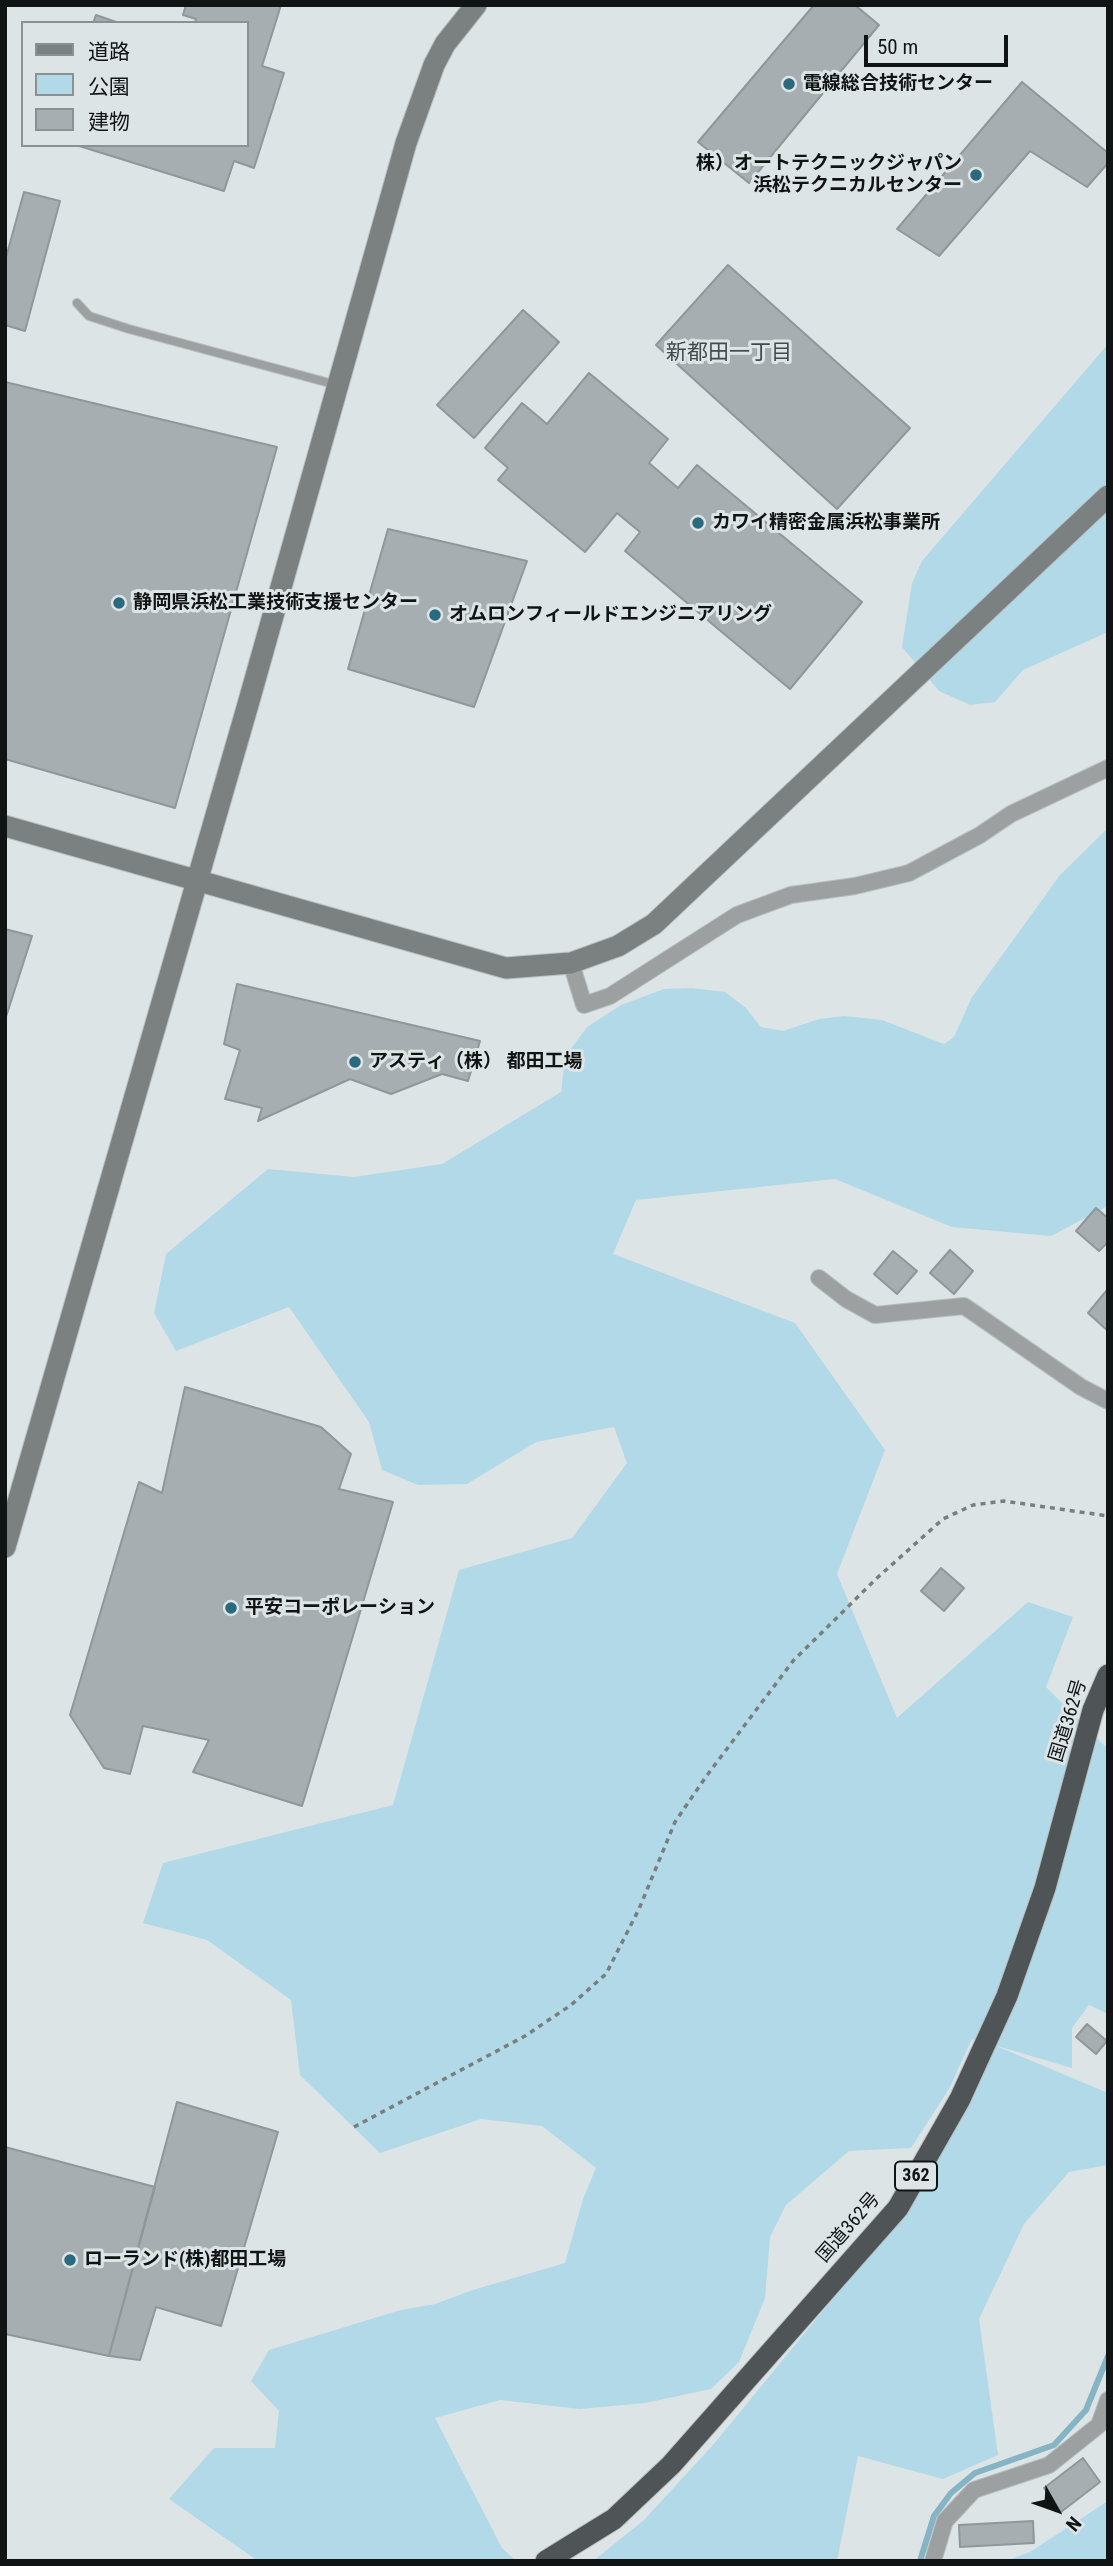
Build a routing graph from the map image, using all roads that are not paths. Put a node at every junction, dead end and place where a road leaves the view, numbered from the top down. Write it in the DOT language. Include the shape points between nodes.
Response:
graph roads {
  1 [pos="475,5"];
  2 [pos="77,303"];
  3 [pos="337,385"];
  4 [pos="1108,496"];
  5 [pos="1104,773"];
  6 [pos="5,826"];
  7 [pos="196,882"];
  8 [pos="571,963"];
  9 [pos="820,1278"];
  10 [pos="1108,1401"];
  11 [pos="5,1547"];
  12 [pos="1108,1675"];
  13 [pos="1108,2400"];
  14 [pos="545,2561"];
  15 [pos="933,2561"];
  1 -- 3 [label="street" via="445,44 424,89"];
  2 -- 3 [label="lane" via="89,316 109,323"];
  3 -- 7 [label="street"];
  4 -- 8 [label="street" via="654,924 618,946"];
  5 -- 8 [label="street" via="1012,814 909,873 791,895 737,915 610,996 584,1005"];
  6 -- 7 [label="street"];
  7 -- 8 [label="street" via="506,968"];
  7 -- 11 [label="street"];
  9 -- 10 [label="street" via="876,1315 964,1306"];
  12 -- 14 [label="highway, 国道362号 / 362" via="1093,1710 1045,1888 1007,1996 960,2099 898,2208 671,2465 614,2519"];
  13 -- 15 [label="street" via="1099,2425 1049,2465 974,2490 945,2521"];
}
